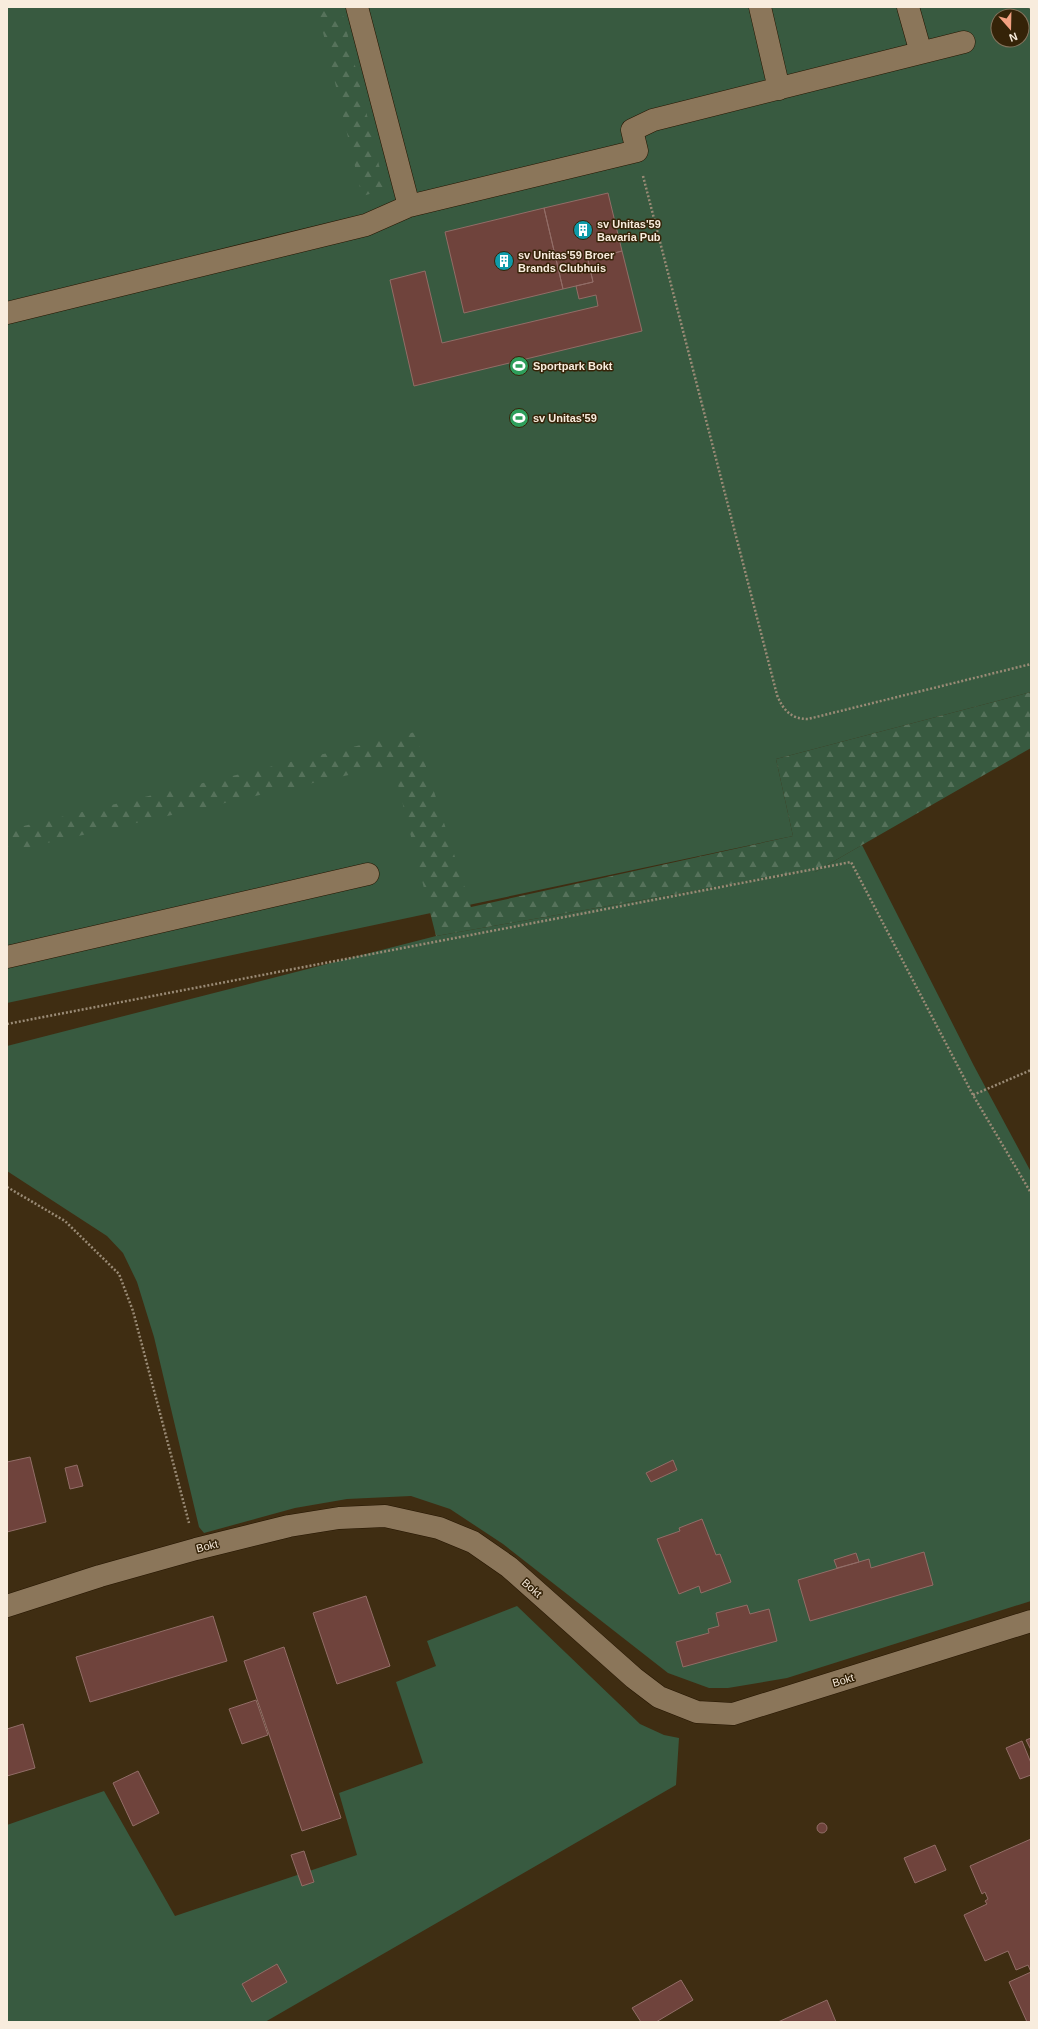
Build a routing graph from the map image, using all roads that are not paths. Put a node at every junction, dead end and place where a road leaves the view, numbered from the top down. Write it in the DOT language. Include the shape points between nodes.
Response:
graph roads {
  1 [pos="357,7"];
  2 [pos="760,7"];
  3 [pos="908,7"];
  4 [pos="964,42"];
  5 [pos="921,53"];
  6 [pos="779,89"];
  7 [pos="409,206"];
  8 [pos="7,313"];
  9 [pos="368,874"];
  10 [pos="7,957"];
  11 [pos="7,1606"];
  12 [pos="1031,1621"];
  1 -- 7 [label="street"];
  2 -- 6 [label="street"];
  3 -- 5 [label="street"];
  4 -- 5 [label="street"];
  5 -- 6 [label="street"];
  6 -- 7 [label="street" via="653,120 632,130 636,151"];
  7 -- 8 [label="street" via="366,225"];
  9 -- 10 [label="street"];
  11 -- 12 [label="street, Bokt" via="100,1576 289,1526 339,1518 385,1516 439,1528 473,1542 509,1568 659,1697 697,1712 733,1714"];
}
